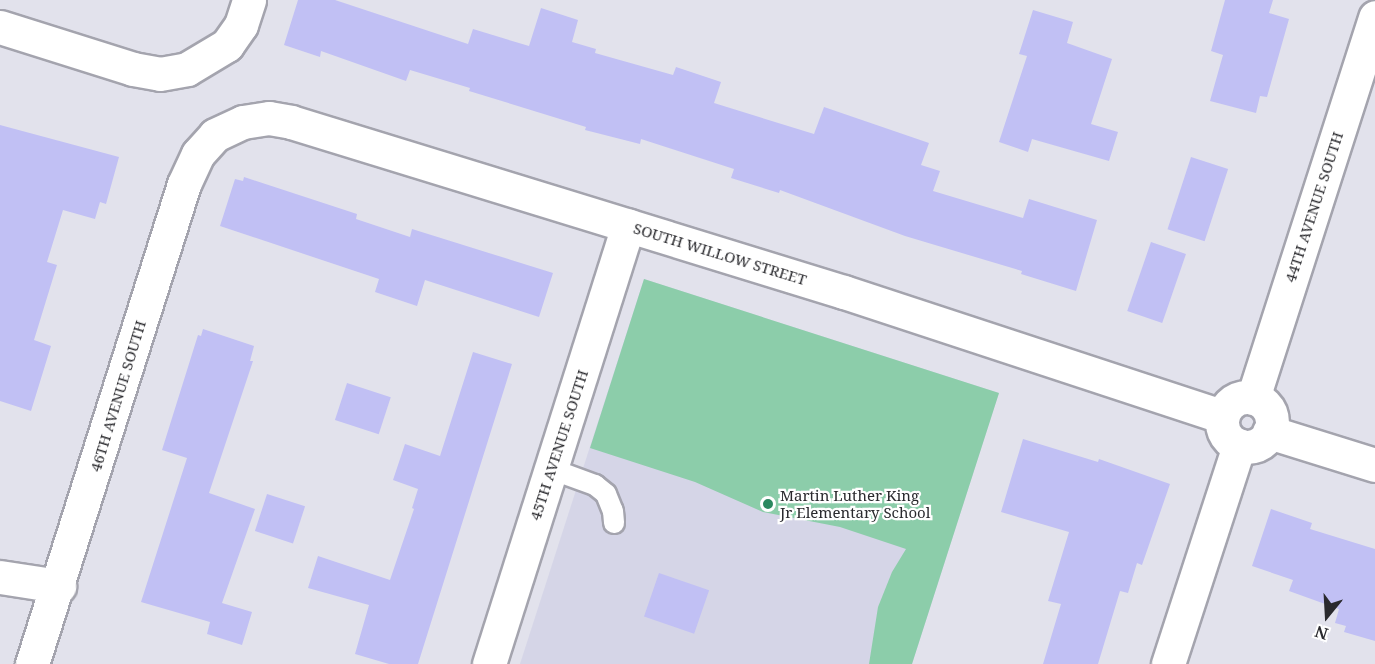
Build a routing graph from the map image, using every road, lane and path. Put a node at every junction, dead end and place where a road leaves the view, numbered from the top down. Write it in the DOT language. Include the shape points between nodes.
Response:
graph roads {
  1 [pos="249,0"];
  2 [pos="1375,17"];
  3 [pos="0,27"];
  4 [pos="214,135"];
  5 [pos="628,226"];
  6 [pos="1253,398"];
  7 [pos="1222,416"];
  8 [pos="1269,432"];
  9 [pos="1239,445"];
  10 [pos="1375,465"];
  11 [pos="551,470"];
  12 [pos="614,523"];
  13 [pos="0,577"];
  14 [pos="59,586"];
  15 [pos="32,664"];
  16 [pos="489,664"];
  17 [pos="1168,664"];
  1 -- 3 [label="street" via="241,25 227,45 187,69 160,74"];
  2 -- 6 [label="street, 44TH AVENUE SOUTH"];
  4 -- 5 [label="street, SOUTH WILLOW STREET" via="243,122 269,118 291,122"];
  4 -- 14 [label="street, 46TH AVENUE SOUTH" via="198,154 184,184"];
  5 -- 7 [label="street, SOUTH WILLOW STREET"];
  5 -- 11 [label="street, 45TH AVENUE SOUTH"];
  6 -- 7 [label="street" via="1236,399"];
  6 -- 8 [label="street" via="1269,412"];
  7 -- 9 [label="street" via="1226,435"];
  8 -- 9 [label="street" via="1256,445"];
  8 -- 10 [label="street"];
  9 -- 17 [label="street"];
  11 -- 12 [label="lane" via="595,485 606,494"];
  11 -- 16 [label="street, 45TH AVENUE SOUTH"];
  13 -- 14 [label="street"];
  14 -- 15 [label="street, 46TH AVENUE SOUTH"];
}
